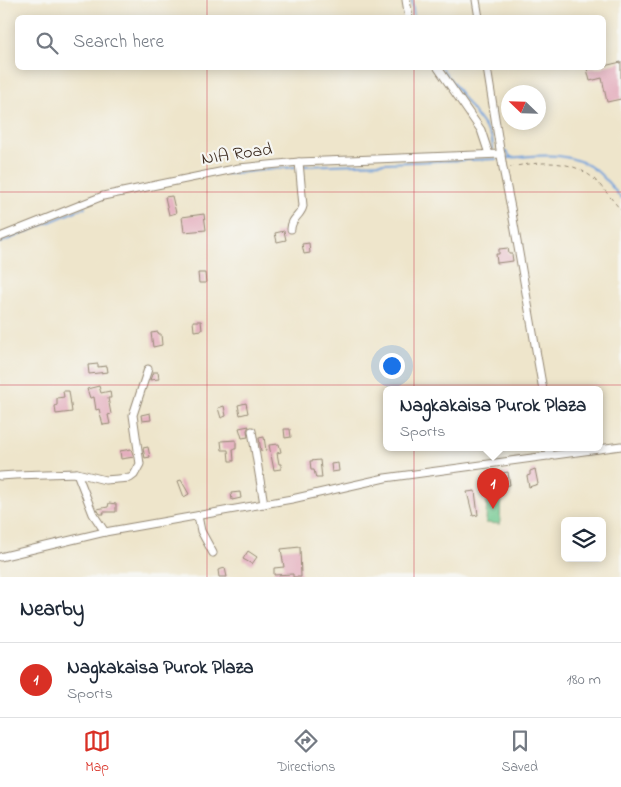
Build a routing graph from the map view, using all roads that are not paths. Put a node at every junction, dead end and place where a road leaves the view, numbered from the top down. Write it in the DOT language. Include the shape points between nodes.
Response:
graph roads {
  1 [pos="406,0"];
  2 [pos="476,0"];
  3 [pos="408,15"];
  4 [pos="478,15"];
  5 [pos="439,70"];
  6 [pos="487,70"];
  7 [pos="489,154"];
  8 [pos="500,154"];
  9 [pos="299,162"];
  10 [pos="291,229"];
  11 [pos="0,237"];
  12 [pos="148,369"];
  13 [pos="542,386"];
  14 [pos="252,431"];
  15 [pos="621,446"];
  16 [pos="603,448"];
  17 [pos="550,452"];
  18 [pos="77,474"];
  19 [pos="0,476"];
  20 [pos="264,504"];
  21 [pos="198,516"];
  22 [pos="105,532"];
  23 [pos="213,552"];
  24 [pos="0,557"];
  1 -- 3 [label="street"];
  2 -- 4 [label="street"];
  5 -- 7 [label="street" via="481,130"];
  6 -- 8 [label="street"];
  7 -- 8 [label="street, NIA Road"];
  7 -- 9 [label="street, NIA Road"];
  8 -- 13 [label="street"];
  9 -- 10 [label="street" via="303,206"];
  9 -- 11 [label="street, NIA Road" via="239,168 122,191 83,203"];
  12 -- 18 [label="street" via="134,415 140,464 137,472 130,478 105,480"];
  14 -- 20 [label="street"];
  15 -- 16 [label="street"];
  17 -- 20 [label="street" via="385,478"];
  18 -- 19 [label="street"];
  18 -- 22 [label="street" via="93,514"];
  20 -- 21 [label="street"];
  21 -- 22 [label="street"];
  21 -- 23 [label="street" via="201,531"];
  22 -- 24 [label="street"];
}
